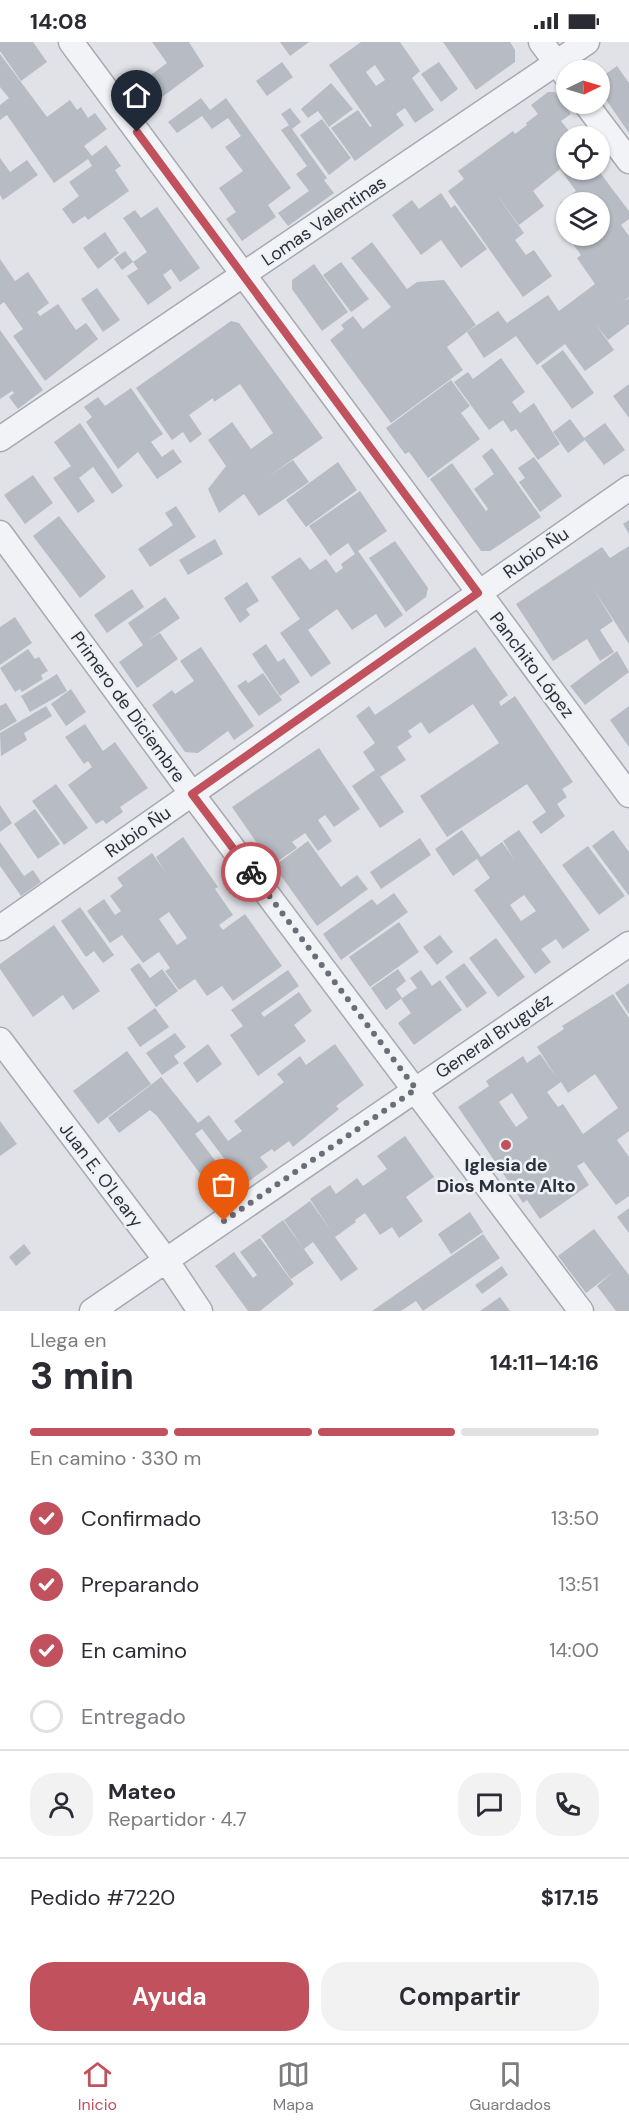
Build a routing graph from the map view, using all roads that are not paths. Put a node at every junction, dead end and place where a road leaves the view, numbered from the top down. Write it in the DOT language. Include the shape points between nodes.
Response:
graph roads {
  1 [pos="71,42"];
  2 [pos="541,42"];
  3 [pos="587,42"];
  4 [pos="571,60"];
  5 [pos="556,62"];
  6 [pos="556,74"];
  7 [pos="594,114"];
  8 [pos="629,161"];
  9 [pos="242,277"];
  10 [pos="0,439"];
  11 [pos="629,488"];
  12 [pos="0,533"];
  13 [pos="478,593"];
  14 [pos="192,794"];
  15 [pos="629,795"];
  16 [pos="0,928"];
  17 [pos="629,944"];
  18 [pos="0,1041"];
  19 [pos="416,1089"];
  20 [pos="166,1260"];
  21 [pos="92,1311"];
  22 [pos="200,1311"];
  23 [pos="581,1311"];
  1 -- 9 [label="street, Panchito López"];
  2 -- 5 [label="street"];
  3 -- 4 [label="street, Lomas Valentinas"];
  6 -- 9 [label="street, Lomas Valentinas"];
  7 -- 8 [label="street"];
  9 -- 10 [label="street, Lomas Valentinas"];
  9 -- 13 [label="street, Panchito López"];
  11 -- 13 [label="street, Rubio Ñu"];
  12 -- 14 [label="street, Primero de Diciembre"];
  13 -- 14 [label="street, Rubio Ñu"];
  13 -- 15 [label="street, Panchito López"];
  14 -- 16 [label="street, Rubio Ñu"];
  14 -- 19 [label="street, Primero de Diciembre"];
  17 -- 19 [label="street, General Bruguéz"];
  18 -- 20 [label="street, Juan E. O'Leary"];
  19 -- 20 [label="street, General Bruguéz"];
  19 -- 23 [label="street, Primero de Diciembre"];
  20 -- 21 [label="street, General Bruguéz"];
  20 -- 22 [label="street, Juan E. O'Leary"];
}
